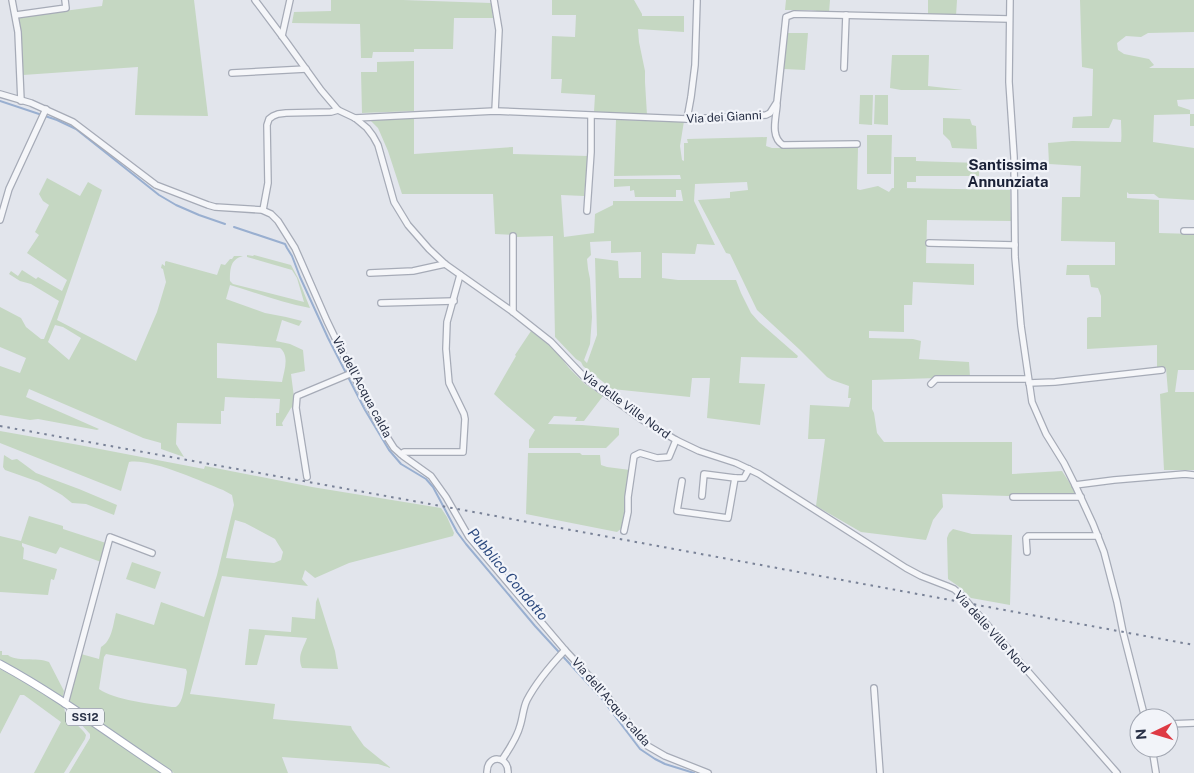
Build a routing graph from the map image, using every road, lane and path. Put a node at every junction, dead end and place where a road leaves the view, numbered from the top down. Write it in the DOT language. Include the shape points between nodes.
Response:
graph roads {
  1 [pos="12,0"];
  2 [pos="66,0"];
  3 [pos="255,0"];
  4 [pos="290,0"];
  5 [pos="494,0"];
  6 [pos="1010,0"];
  7 [pos="698,1"];
  8 [pos="846,15"];
  9 [pos="16,16"];
  10 [pos="1009,18"];
  11 [pos="282,36"];
  12 [pos="306,68"];
  13 [pos="844,68"];
  14 [pos="232,73"];
  15 [pos="0,94"];
  16 [pos="21,100"];
  17 [pos="777,102"];
  18 [pos="46,109"];
  19 [pos="338,110"];
  20 [pos="495,111"];
  21 [pos="591,116"];
  22 [pos="355,118"];
  23 [pos="687,119"];
  24 [pos="857,144"];
  25 [pos="0,191"];
  26 [pos="7,194"];
  27 [pos="263,210"];
  28 [pos="587,211"];
  29 [pos="0,219"];
  30 [pos="1184,231"];
  31 [pos="1194,231"];
  32 [pos="513,236"];
  33 [pos="929,243"];
  34 [pos="1015,245"];
  35 [pos="445,264"];
  36 [pos="370,273"];
  37 [pos="460,275"];
  38 [pos="454,301"];
  39 [pos="381,303"];
  40 [pos="513,312"];
  41 [pos="1162,370"];
  42 [pos="350,374"];
  43 [pos="1029,381"];
  44 [pos="931,384"];
  45 [pos="676,440"];
  46 [pos="400,454"];
  47 [pos="749,469"];
  48 [pos="1194,475"];
  49 [pos="307,477"];
  50 [pos="735,478"];
  51 [pos="682,481"];
  52 [pos="1076,485"];
  53 [pos="702,496"];
  54 [pos="1013,497"];
  55 [pos="1081,497"];
  56 [pos="624,532"];
  57 [pos="1028,532"];
  58 [pos="1098,535"];
  59 [pos="1027,552"];
  60 [pos="152,553"];
  61 [pos="562,653"];
  62 [pos="0,664"];
  63 [pos="874,688"];
  64 [pos="65,704"];
  65 [pos="1142,708"];
  66 [pos="1179,724"];
  67 [pos="1194,724"];
  68 [pos="1154,758"];
  69 [pos="502,760"];
  70 [pos="168,773"];
  71 [pos="487,773"];
  72 [pos="508,773"];
  73 [pos="708,773"];
  74 [pos="880,773"];
  75 [pos="1116,773"];
  76 [pos="1156,773"];
  1 -- 9 [label="street"];
  2 -- 9 [label="street" via="66,8"];
  3 -- 11 [label="street, Via delle Ville Nord"];
  4 -- 11 [label="street"];
  5 -- 20 [label="street" via="499,30"];
  6 -- 10 [label="street"];
  7 -- 23 [label="street" via="696,65"];
  8 -- 10 [label="street, Via dei Gianni"];
  8 -- 13 [label="street"];
  8 -- 17 [label="street, Via dei Gianni" via="794,14 786,17"];
  9 -- 16 [label="street"];
  10 -- 34 [label="street"];
  11 -- 12 [label="street, Via delle Ville Nord"];
  12 -- 14 [label="street"];
  12 -- 19 [label="street, Via delle Ville Nord"];
  15 -- 16 [label="street"];
  16 -- 18 [label="street"];
  17 -- 23 [label="street, Via dei Gianni" via="766,115"];
  17 -- 24 [label="street" via="776,137 782,145"];
  18 -- 26 [label="street"];
  18 -- 27 [label="street" via="73,122 156,185 208,205"];
  19 -- 22 [label="street, Via delle Ville Nord"];
  19 -- 27 [label="street" via="286,113 270,119 267,126 268,183"];
  20 -- 21 [label="street, Via dei Gianni"];
  20 -- 22 [label="street, Via dei Gianni"];
  21 -- 23 [label="street, Via dei Gianni"];
  21 -- 28 [label="street"];
  22 -- 35 [label="street, Via delle Ville Nord" via="368,128 378,145 394,202 401,215"];
  25 -- 26 [label="street"];
  26 -- 29 [label="street"];
  27 -- 42 [label="street, Via dell'Acqua calda" via="278,222 295,248"];
  30 -- 31 [label="street"];
  32 -- 40 [label="street"];
  33 -- 34 [label="street"];
  34 -- 43 [label="street"];
  35 -- 36 [label="street" via="413,271"];
  35 -- 37 [label="street, Via delle Ville Nord"];
  37 -- 38 [label="street"];
  37 -- 40 [label="street, Via delle Ville Nord"];
  38 -- 39 [label="street"];
  38 -- 46 [label="street" via="446,349 449,383 465,419 463,452"];
  40 -- 45 [label="street, Via delle Ville Nord" via="551,342 587,380"];
  41 -- 43 [label="street" via="1055,382"];
  42 -- 46 [label="street, Via dell'Acqua calda"];
  42 -- 49 [label="street" via="297,396"];
  43 -- 44 [label="street" via="936,380"];
  43 -- 52 [label="street" via="1032,402 1046,434"];
  45 -- 47 [label="street, Via delle Ville Nord"];
  45 -- 56 [label="street" via="669,457 657,458 640,453 634,456"];
  46 -- 61 [label="street, Via dell'Acqua calda" via="436,482 469,537"];
  47 -- 50 [label="street" via="744,478"];
  47 -- 75 [label="street, Via delle Ville Nord" via="906,568 954,589"];
  48 -- 52 [label="street"];
  50 -- 51 [label="street" via="728,518 677,511"];
  50 -- 53 [label="street" via="704,474"];
  52 -- 55 [label="street"];
  54 -- 55 [label="street"];
  55 -- 58 [label="street"];
  57 -- 58 [label="street"];
  58 -- 59 [label="street" via="1028,536"];
  58 -- 65 [label="street"];
  60 -- 64 [label="street" via="110,538"];
  61 -- 69 [label="street" via="528,700 521,726"];
  61 -- 73 [label="street, Via dell'Acqua calda" via="602,690 646,745"];
  62 -- 64 [label="main road, SS12"];
  63 -- 74 [label="street"];
  64 -- 70 [label="main road, SS12"];
  66 -- 67 [label="street"];
  68 -- 76 [label="street"];
  69 -- 71 [label="street" via="492,760 487,766"];
  69 -- 72 [label="street"];
}
